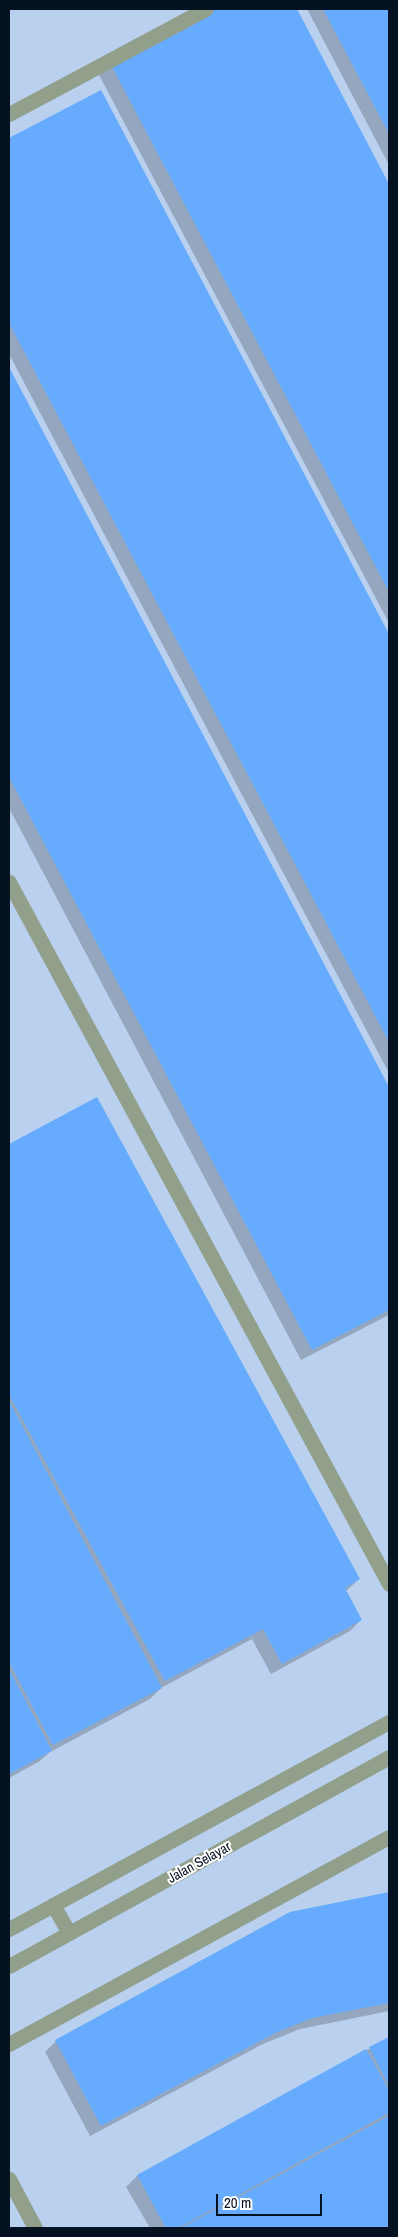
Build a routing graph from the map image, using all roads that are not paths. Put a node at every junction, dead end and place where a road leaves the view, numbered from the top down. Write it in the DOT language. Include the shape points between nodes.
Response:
graph roads {
  1 [pos="206,9"];
  2 [pos="9,114"];
  3 [pos="9,882"];
  4 [pos="389,1584"];
  5 [pos="389,1722"];
  6 [pos="389,1757"];
  7 [pos="389,1836"];
  8 [pos="53,1905"];
  9 [pos="9,1929"];
  10 [pos="69,1933"];
  11 [pos="9,1966"];
  12 [pos="9,2044"];
  13 [pos="9,2179"];
  14 [pos="35,2228"];
  1 -- 2 [label="street"];
  3 -- 4 [label="street"];
  5 -- 8 [label="street"];
  6 -- 10 [label="street, Jalan Selayar"];
  7 -- 12 [label="street"];
  8 -- 9 [label="street"];
  8 -- 10 [label="street"];
  10 -- 11 [label="street, Jalan Selayar"];
  13 -- 14 [label="street"];
}
